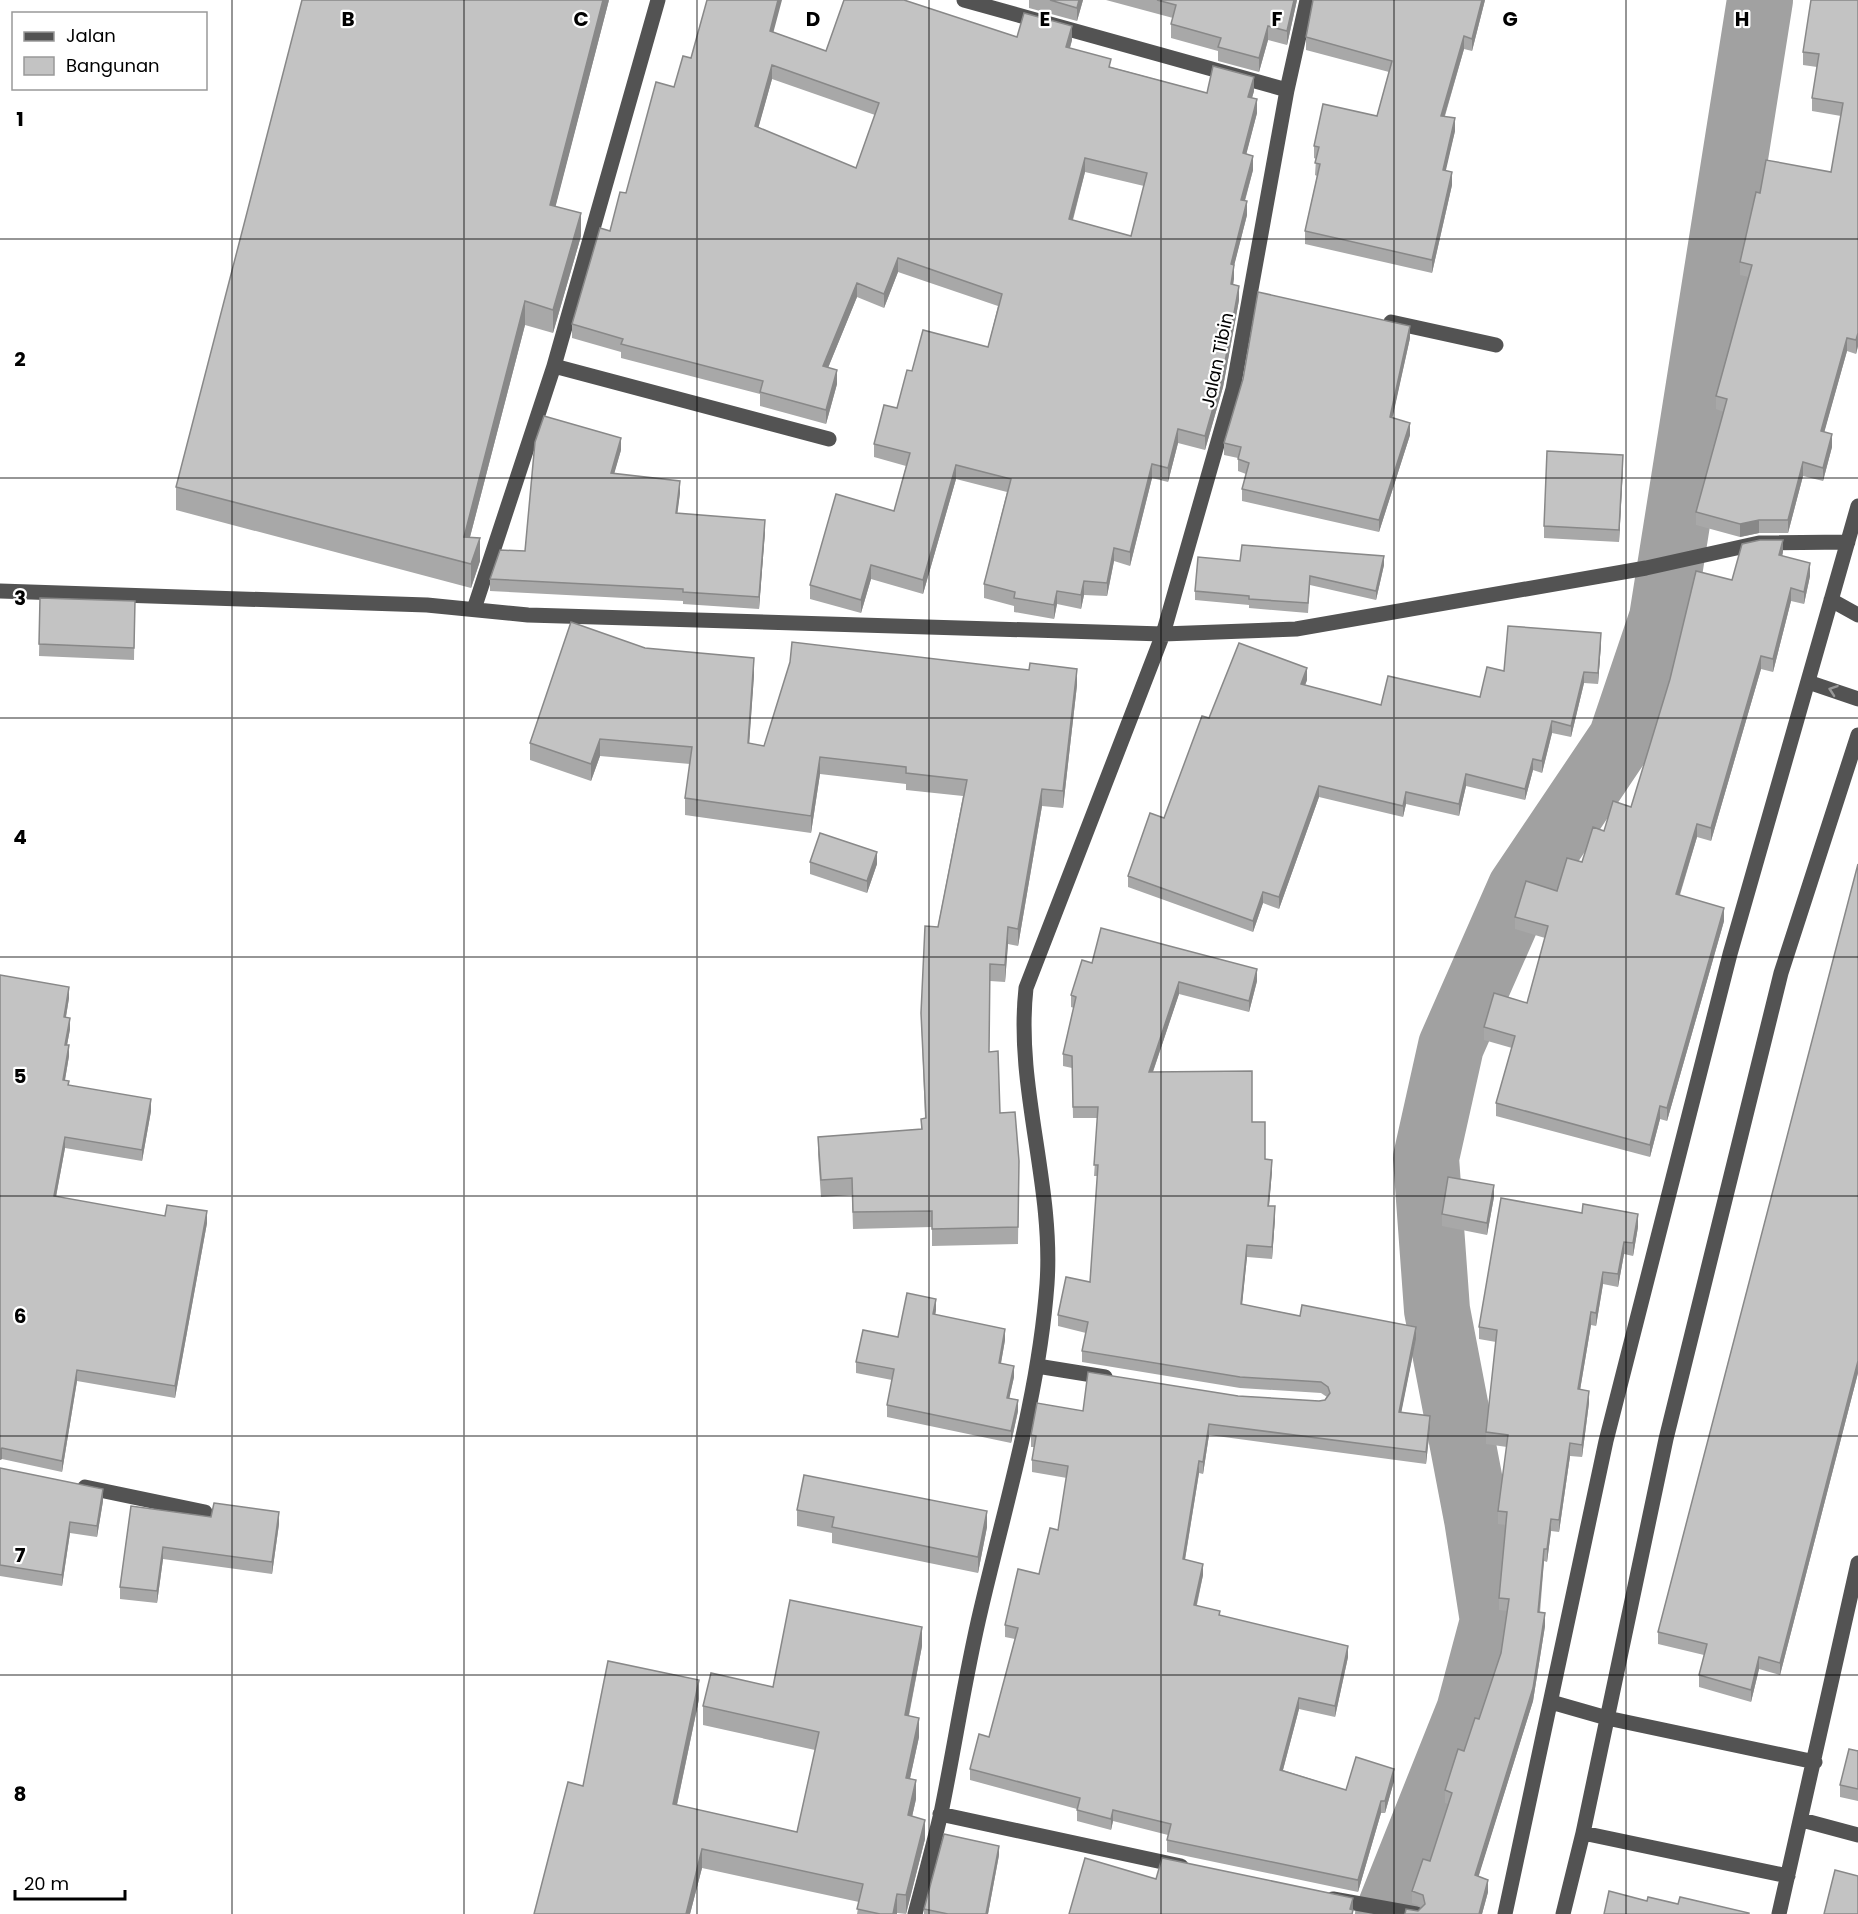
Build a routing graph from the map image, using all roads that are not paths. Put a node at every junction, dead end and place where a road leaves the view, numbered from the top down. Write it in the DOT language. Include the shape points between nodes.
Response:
graph roads {
  1 [pos="658,0"];
  2 [pos="964,0"];
  3 [pos="1307,0"];
  4 [pos="1287,90"];
  5 [pos="1378,319"];
  6 [pos="1496,345"];
  7 [pos="554,366"];
  8 [pos="829,440"];
  9 [pos="1858,506"];
  10 [pos="1848,542"];
  11 [pos="0,591"];
  12 [pos="1832,600"];
  13 [pos="474,609"];
  14 [pos="1858,615"];
  15 [pos="1163,634"];
  16 [pos="1808,682"];
  17 [pos="1858,699"];
  18 [pos="1858,735"];
  19 [pos="1037,1366"];
  20 [pos="1126,1380"];
  21 [pos="68,1484"];
  22 [pos="205,1512"];
  23 [pos="1858,1563"];
  24 [pos="1551,1702"];
  25 [pos="1607,1718"];
  26 [pos="1815,1762"];
  27 [pos="940,1814"];
  28 [pos="1802,1820"];
  29 [pos="1583,1833"];
  30 [pos="1858,1834"];
  31 [pos="1196,1869"];
  32 [pos="1788,1876"];
  33 [pos="1313,1894"];
  34 [pos="915,1914"];
  35 [pos="1414,1914"];
  36 [pos="1505,1914"];
  37 [pos="1563,1914"];
  38 [pos="1779,1914"];
  1 -- 7 [label="street"];
  2 -- 4 [label="street"];
  3 -- 4 [label="street, Jalan Tibin"];
  4 -- 15 [label="street, Jalan Tibin" via="1257,292"];
  5 -- 6 [label="street"];
  7 -- 8 [label="street"];
  7 -- 13 [label="street"];
  9 -- 10 [label="street"];
  10 -- 12 [label="street"];
  10 -- 15 [label="street" via="1759,543 1646,568 1296,629"];
  11 -- 13 [label="street"];
  12 -- 14 [label="street"];
  12 -- 16 [label="street"];
  13 -- 15 [label="street" via="540,615"];
  15 -- 19 [label="street, Jalan Tibin" via="1026,988 1022,1022 1027,1079 1049,1245"];
  17 -- 16 [label="street, one-way"];
  16 -- 24 [label="street" via="1730,954 1606,1441"];
  18 -- 25 [label="street" via="1781,973 1666,1439"];
  19 -- 20 [label="street"];
  19 -- 27 [label="street, Jalan Tibin" via="978,1619"];
  21 -- 22 [label="street"];
  23 -- 26 [label="street"];
  24 -- 25 [label="street"];
  24 -- 36 [label="street"];
  25 -- 26 [label="street"];
  25 -- 29 [label="street"];
  26 -- 28 [label="street"];
  27 -- 31 [label="street"];
  27 -- 34 [label="street, Jalan Tibin"];
  28 -- 30 [label="street"];
  28 -- 32 [label="street"];
  29 -- 32 [label="street"];
  29 -- 37 [label="street"];
  32 -- 38 [label="street"];
  33 -- 35 [label="street"];
}
